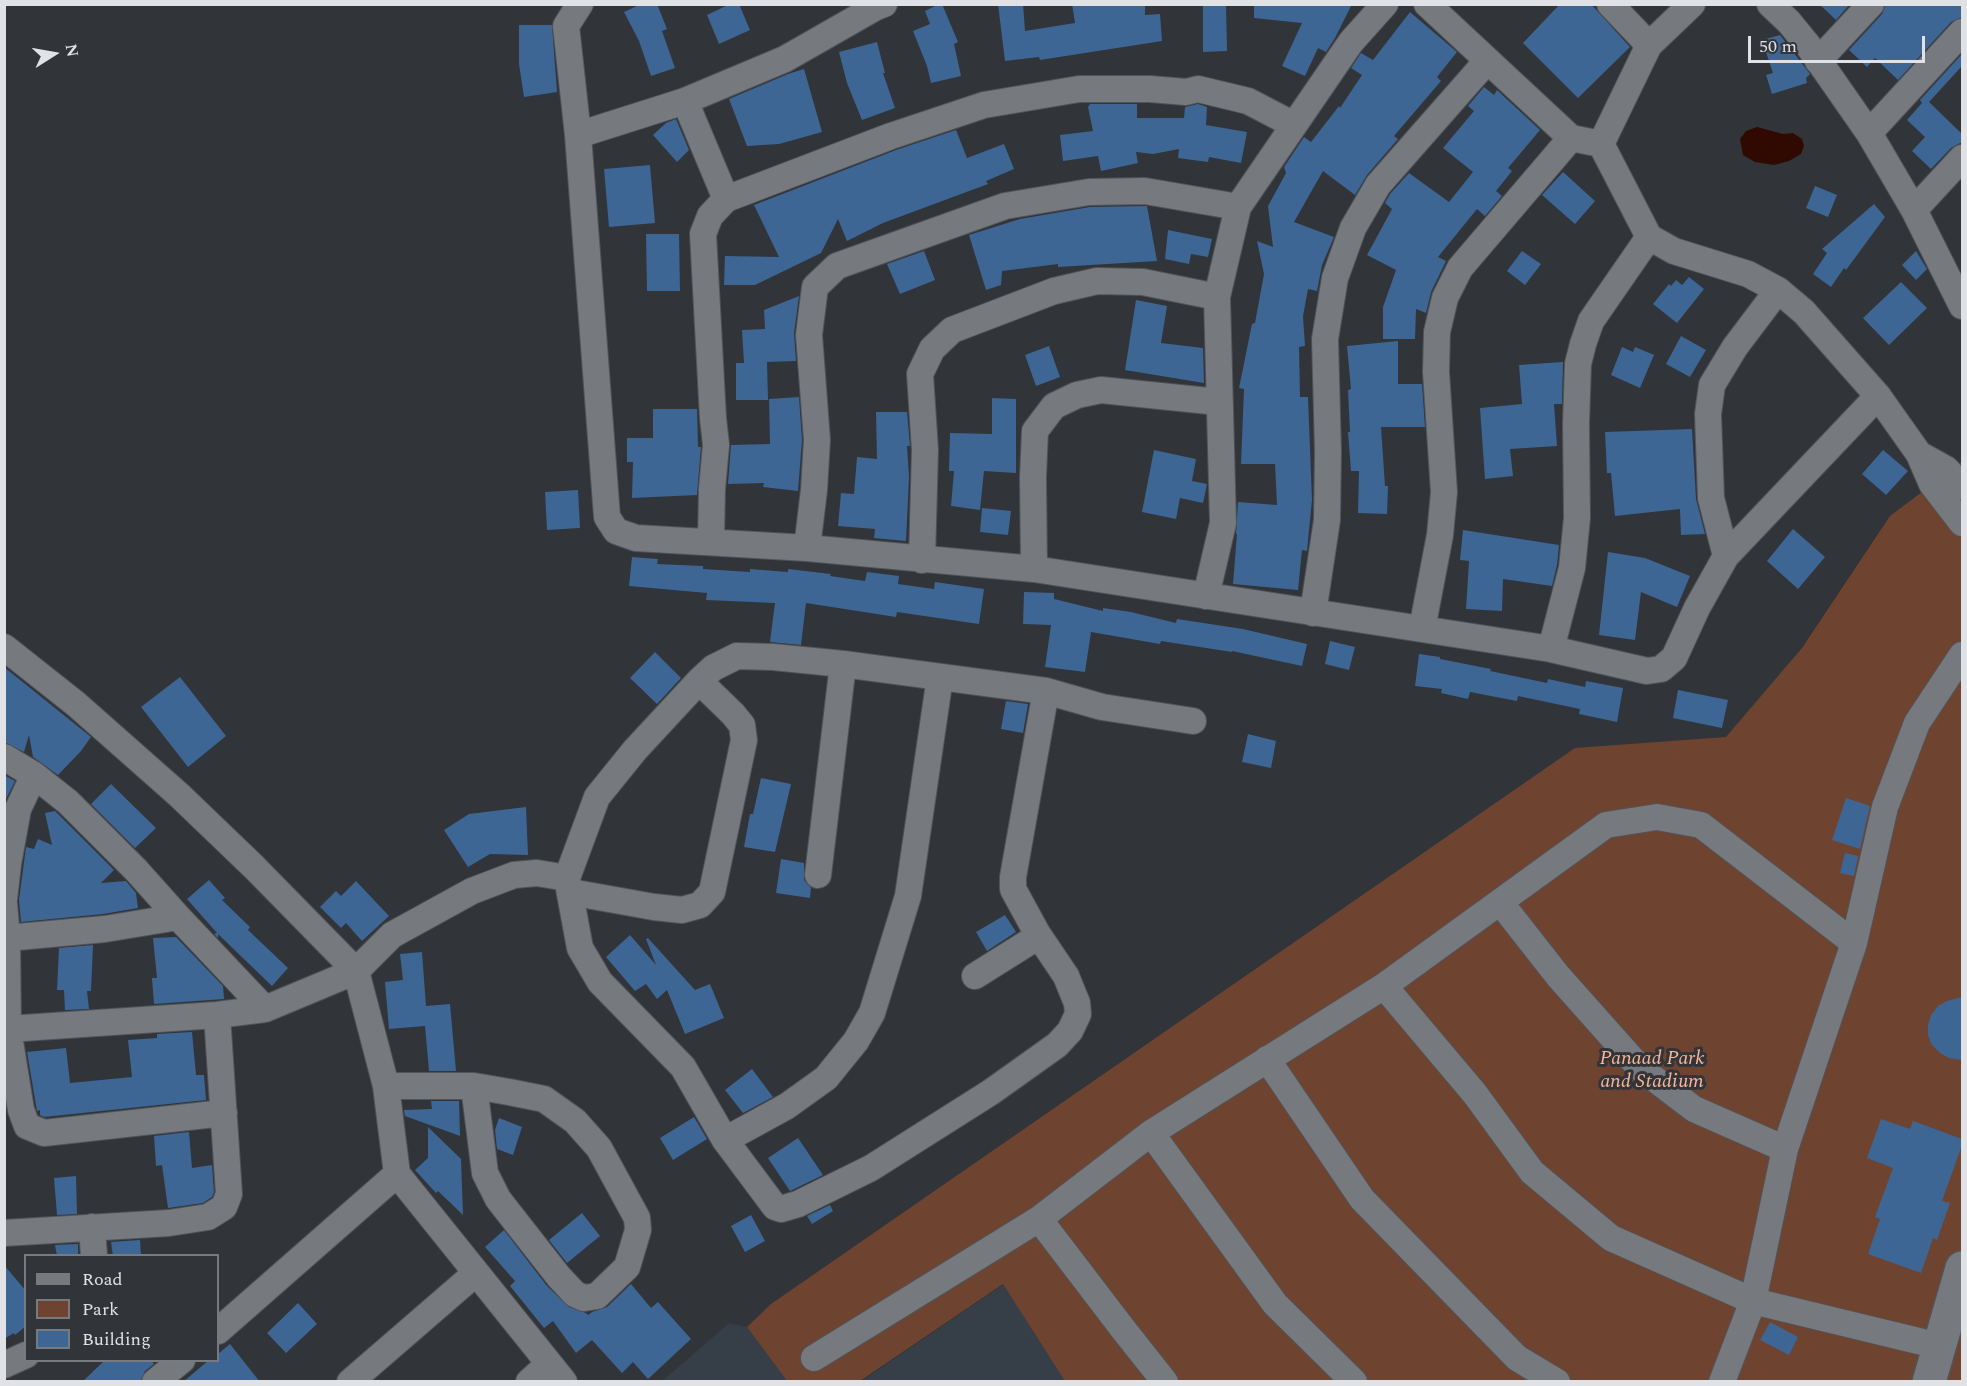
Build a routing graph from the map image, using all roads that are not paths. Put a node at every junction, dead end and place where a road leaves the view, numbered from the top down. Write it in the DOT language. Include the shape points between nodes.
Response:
graph roads {
  1 [pos="580,4"];
  2 [pos="884,4"];
  3 [pos="1385,4"];
  4 [pos="1427,4"];
  5 [pos="1611,4"];
  6 [pos="1692,4"];
  7 [pos="1770,4"];
  8 [pos="1871,4"];
  9 [pos="1962,32"];
  10 [pos="1649,45"];
  11 [pos="1487,61"];
  12 [pos="1818,61"];
  13 [pos="685,101"];
  14 [pos="1294,125"];
  15 [pos="1869,133"];
  16 [pos="578,135"];
  17 [pos="1571,138"];
  18 [pos="1601,144"];
  19 [pos="1962,158"];
  20 [pos="726,199"];
  21 [pos="1238,207"];
  22 [pos="1914,210"];
  23 [pos="1649,237"];
  24 [pos="1778,290"];
  25 [pos="1960,296"];
  26 [pos="1217,297"];
  27 [pos="1878,396"];
  28 [pos="1219,402"];
  29 [pos="1919,454"];
  30 [pos="1962,486"];
  31 [pos="1962,523"];
  32 [pos="711,541"];
  33 [pos="807,548"];
  34 [pos="1726,556"];
  35 [pos="922,560"];
  36 [pos="1034,569"];
  37 [pos="1206,596"];
  38 [pos="1313,613"];
  39 [pos="1422,629"];
  40 [pos="4,647"];
  41 [pos="1551,649"];
  42 [pos="1962,656"];
  43 [pos="843,664"];
  44 [pos="940,677"];
  45 [pos="699,681"];
  46 [pos="1046,691"];
  47 [pos="1193,721"];
  48 [pos="4,757"];
  49 [pos="33,775"];
  50 [pos="818,875"];
  51 [pos="569,885"];
  52 [pos="4,899"];
  53 [pos="1500,902"];
  54 [pos="4,904"];
  55 [pos="178,917"];
  56 [pos="1037,933"];
  57 [pos="7,938"];
  58 [pos="1854,943"];
  59 [pos="356,971"];
  60 [pos="975,976"];
  61 [pos="1384,986"];
  62 [pos="265,1010"];
  63 [pos="217,1015"];
  64 [pos="6,1029"];
  65 [pos="1267,1059"];
  66 [pos="386,1086"];
  67 [pos="474,1086"];
  68 [pos="224,1113"];
  69 [pos="1151,1133"];
  70 [pos="725,1140"];
  71 [pos="1785,1149"];
  72 [pos="397,1174"];
  73 [pos="1040,1219"];
  74 [pos="92,1227"];
  75 [pos="4,1233"];
  76 [pos="94,1254"];
  77 [pos="1962,1268"];
  78 [pos="476,1274"];
  79 [pos="1753,1301"];
  80 [pos="219,1330"];
  81 [pos="1949,1331"];
  82 [pos="24,1356"];
  83 [pos="814,1358"];
  84 [pos="180,1362"];
  85 [pos="4,1365"];
  86 [pos="556,1373"];
  87 [pos="155,1382"];
  88 [pos="350,1382"];
  89 [pos="529,1382"];
  90 [pos="1165,1382"];
  91 [pos="1353,1382"];
  92 [pos="1557,1382"];
  93 [pos="1722,1382"];
  94 [pos="1929,1382"];
  1 -- 16 [label="street" via="567,26"];
  2 -- 13 [label="street" via="785,59"];
  3 -- 14 [label="street" via="1350,42"];
  4 -- 11 [label="street"];
  5 -- 10 [label="street"];
  6 -- 10 [label="street"];
  7 -- 12 [label="street"];
  8 -- 12 [label="street"];
  9 -- 15 [label="street"];
  10 -- 18 [label="street"];
  11 -- 17 [label="street"];
  11 -- 38 [label="street" via="1378,185 1353,228 1335,278 1325,339 1327,520"];
  12 -- 15 [label="street"];
  13 -- 16 [label="street"];
  13 -- 20 [label="street"];
  14 -- 20 [label="street" via="1248,101 1198,89 1079,89 984,105"];
  14 -- 21 [label="street"];
  15 -- 22 [label="street"];
  16 -- 32 [label="street" via="607,517 616,531 636,538"];
  17 -- 18 [label="street"];
  17 -- 39 [label="street" via="1460,267 1445,298 1437,332 1436,372 1444,492 1440,536"];
  18 -- 23 [label="street"];
  19 -- 22 [label="street"];
  20 -- 32 [label="street" via="710,216 703,234 716,445"];
  21 -- 26 [label="street"];
  21 -- 33 [label="street" via="1145,191 1089,192 1005,206 837,266 815,287 809,335 817,440"];
  22 -- 25 [label="street"];
  23 -- 24 [label="street" via="1674,251 1748,274"];
  23 -- 41 [label="street" via="1591,321 1582,344 1578,364 1577,518 1572,568"];
  24 -- 27 [label="street" via="1804,312"];
  24 -- 34 [label="street" via="1712,385 1708,414 1711,498"];
  26 -- 28 [label="street"];
  26 -- 35 [label="street" via="1143,282 1096,281 1054,291 952,330 932,349 921,374 925,450"];
  27 -- 29 [label="street"];
  27 -- 34 [label="street"];
  28 -- 36 [label="street" via="1101,390 1054,406 1035,431"];
  28 -- 37 [label="street" via="1223,523"];
  29 -- 30 [label="street" via="1947,469"];
  29 -- 31 [label="street" via="1932,484"];
  32 -- 33 [label="street"];
  33 -- 35 [label="street"];
  34 -- 41 [label="street" via="1674,658 1661,669 1647,671"];
  35 -- 36 [label="street"];
  36 -- 37 [label="street"];
  37 -- 38 [label="street"];
  38 -- 39 [label="street"];
  39 -- 41 [label="street"];
  40 -- 59 [label="street" via="179,795"];
  42 -- 58 [label="street" via="1917,723 1885,807"];
  43 -- 44 [label="street"];
  43 -- 45 [label="street" via="737,656 713,668"];
  43 -- 50 [label="street"];
  44 -- 46 [label="street"];
  44 -- 70 [label="street" via="908,896 872,1013 856,1041 826,1078 788,1106"];
  45 -- 51 [label="street" via="597,797"];
  45 -- 51 [label="street" via="733,714 741,725 744,740 712,892 700,905 682,910 654,907"];
  46 -- 47 [label="street" via="1102,707"];
  46 -- 56 [label="street" via="1013,877 1013,889"];
  48 -- 49 [label="street"];
  49 -- 52 [label="street" via="18,809"];
  49 -- 55 [label="street" via="68,802"];
  51 -- 59 [label="street" via="537,873 514,875 472,891 392,935"];
  51 -- 70 [label="street" via="580,948 600,982 683,1067"];
  53 -- 58 [label="street" via="1606,825 1657,817 1701,825"];
  53 -- 61 [label="street"];
  53 -- 71 [label="street" via="1558,976 1639,1067 1694,1109"];
  54 -- 57 [label="street"];
  55 -- 57 [label="street" via="105,929"];
  55 -- 62 [label="street"];
  56 -- 60 [label="street" via="1034,939"];
  56 -- 70 [label="street" via="1066,976 1078,1014 1057,1045 991,1092 871,1168 781,1209 775,1207"];
  57 -- 64 [label="street"];
  58 -- 71 [label="street"];
  59 -- 62 [label="street"];
  59 -- 66 [label="street"];
  61 -- 65 [label="street"];
  61 -- 79 [label="street" via="1474,1094 1532,1172 1611,1238"];
  62 -- 63 [label="street"];
  63 -- 64 [label="street"];
  63 -- 68 [label="street"];
  64 -- 68 [label="street" via="21,1110 27,1126 44,1133"];
  65 -- 69 [label="street"];
  65 -- 92 [label="street" via="1362,1199 1517,1358"];
  66 -- 67 [label="street"];
  66 -- 72 [label="street"];
  67 -- 67 [label="street" via="544,1099 575,1121 599,1148 615,1175 635,1212 638,1230 627,1268 597,1296 584,1298 575,1294 498,1199 485,1173"];
  68 -- 74 [label="street" via="229,1194 224,1207 208,1217 169,1223"];
  69 -- 73 [label="street"];
  69 -- 91 [label="street" via="1275,1304"];
  71 -- 79 [label="street"];
  72 -- 78 [label="street"];
  72 -- 80 [label="street"];
  73 -- 83 [label="street"];
  73 -- 90 [label="street"];
  74 -- 75 [label="street"];
  74 -- 76 [label="street"];
  77 -- 81 [label="street"];
  78 -- 86 [label="street"];
  78 -- 88 [label="street"];
  79 -- 81 [label="street"];
  79 -- 93 [label="street"];
  81 -- 94 [label="street"];
  82 -- 85 [label="street"];
  84 -- 87 [label="street"];
  86 -- 89 [label="street"];
}
